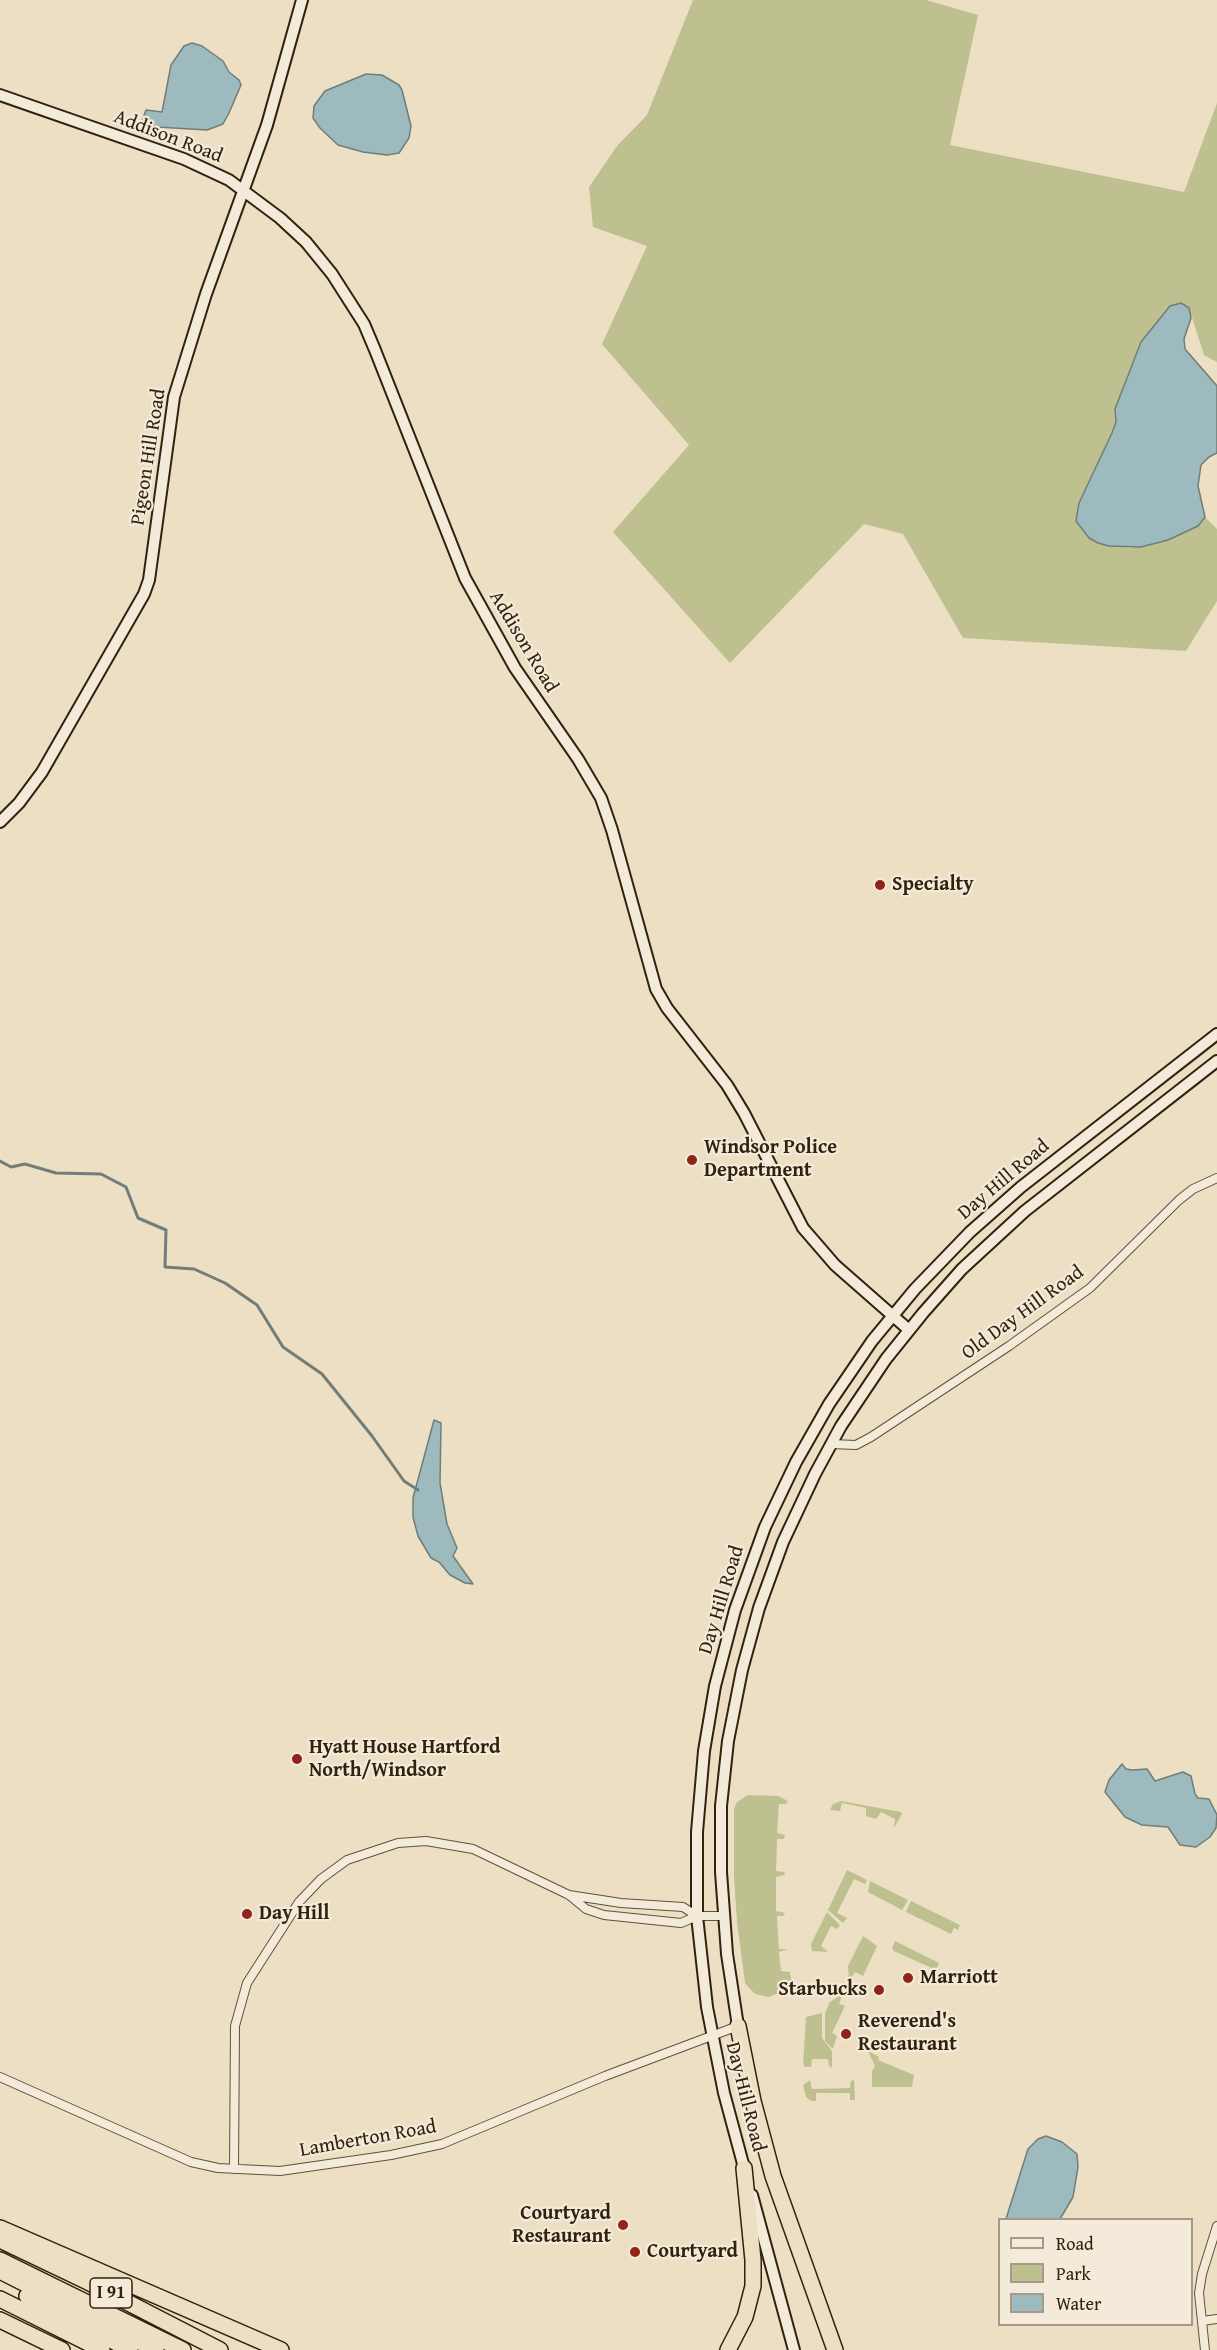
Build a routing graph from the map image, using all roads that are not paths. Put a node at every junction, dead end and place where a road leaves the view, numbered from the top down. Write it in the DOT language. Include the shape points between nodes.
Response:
graph roads {
  1 [pos="302,0"];
  2 [pos="0,95"];
  3 [pos="244,190"];
  4 [pos="0,822"];
  5 [pos="1217,1034"];
  6 [pos="1217,1061"];
  7 [pos="1217,1178"];
  8 [pos="892,1316"];
  9 [pos="909,1330"];
  10 [pos="831,1444"];
  11 [pos="756,1550"];
  12 [pos="777,1559"];
  13 [pos="720,1667"];
  14 [pos="742,1670"];
  15 [pos="569,1895"];
  16 [pos="697,1916"];
  17 [pos="723,1916"];
  18 [pos="738,2026"];
  19 [pos="712,2037"];
  20 [pos="0,2078"];
  21 [pos="744,2168"];
  22 [pos="234,2169"];
  23 [pos="1217,2226"];
  24 [pos="0,2228"];
  25 [pos="0,2240"];
  26 [pos="0,2260"];
  27 [pos="0,2271"];
  28 [pos="0,2283"];
  29 [pos="0,2299"];
  30 [pos="1217,2319"];
  31 [pos="0,2320"];
  32 [pos="1202,2321"];
  33 [pos="62,2350"];
  34 [pos="102,2350"];
  35 [pos="130,2350"];
  36 [pos="156,2350"];
  37 [pos="183,2350"];
  38 [pos="220,2350"];
  39 [pos="280,2350"];
  40 [pos="728,2350"];
  41 [pos="794,2350"];
  42 [pos="835,2350"];
  43 [pos="1205,2350"];
  1 -- 3 [label="main road, Pigeon Hill Road" via="267,125"];
  2 -- 3 [label="main road, Addison Road" via="184,159"];
  3 -- 4 [label="main road, Pigeon Hill Road" via="174,397 144,594 42,772"];
  3 -- 8 [label="main road, Addison Road" via="306,242 364,324 465,578 515,668 600,798 656,989 741,1108 803,1228 835,1265"];
  5 -- 8 [label="main road, Day Hill Road" via="1021,1187 946,1256"];
  6 -- 9 [label="main road, Day Hill Road" via="1001,1231"];
  7 -- 10 [label="street, Old Day Hill Road" via="1179,1200 1090,1288 1038,1327 871,1437 856,1444"];
  8 -- 9 [label="main road, Addison Road"];
  8 -- 11 [label="main road, Day Hill Road" via="856,1363 812,1433"];
  9 -- 10 [label="main road, Day Hill Road" via="873,1377"];
  10 -- 12 [label="main road, Day Hill Road"];
  11 -- 12 [label="main road"];
  11 -- 13 [label="main road, Day Hill Road"];
  12 -- 14 [label="main road, Day Hill Road"];
  13 -- 14 [label="main road"];
  13 -- 16 [label="main road, Day Hill Road" via="702,1766"];
  14 -- 17 [label="main road, Day Hill Road" via="722,1788"];
  15 -- 16 [label="street" via="683,1907"];
  15 -- 16 [label="street" via="586,1909 611,1917 681,1923"];
  15 -- 22 [label="street" via="473,1849 426,1841 371,1850 347,1860 321,1880 299,1902 260,1959 240,2004 235,2026"];
  16 -- 17 [label="street"];
  16 -- 19 [label="main road, Day Hill Road"];
  17 -- 18 [label="main road, Day Hill Road"];
  18 -- 19 [label="street, Lamberton Road"];
  18 -- 42 [label="highway" via="773,2176"];
  19 -- 21 [label="main road, Day Hill Road"];
  19 -- 22 [label="street, Lamberton Road" via="605,2076 442,2144 326,2166 280,2171"];
  20 -- 22 [label="street, Lamberton Road" via="191,2162"];
  21 -- 40 [label="highway" via="753,2286 745,2317"];
  21 -- 41 [label="main road, Day Hill Road"];
  23 -- 32 [label="street" via="1199,2293"];
  24 -- 39 [label="highway"];
  25 -- 38 [label="highway, I 91"];
  26 -- 37 [label="highway"];
  27 -- 36 [label="highway"];
  28 -- 35 [label="highway"];
  29 -- 34 [label="highway"];
  30 -- 32 [label="street"];
  31 -- 33 [label="highway"];
  32 -- 43 [label="street"];
}
